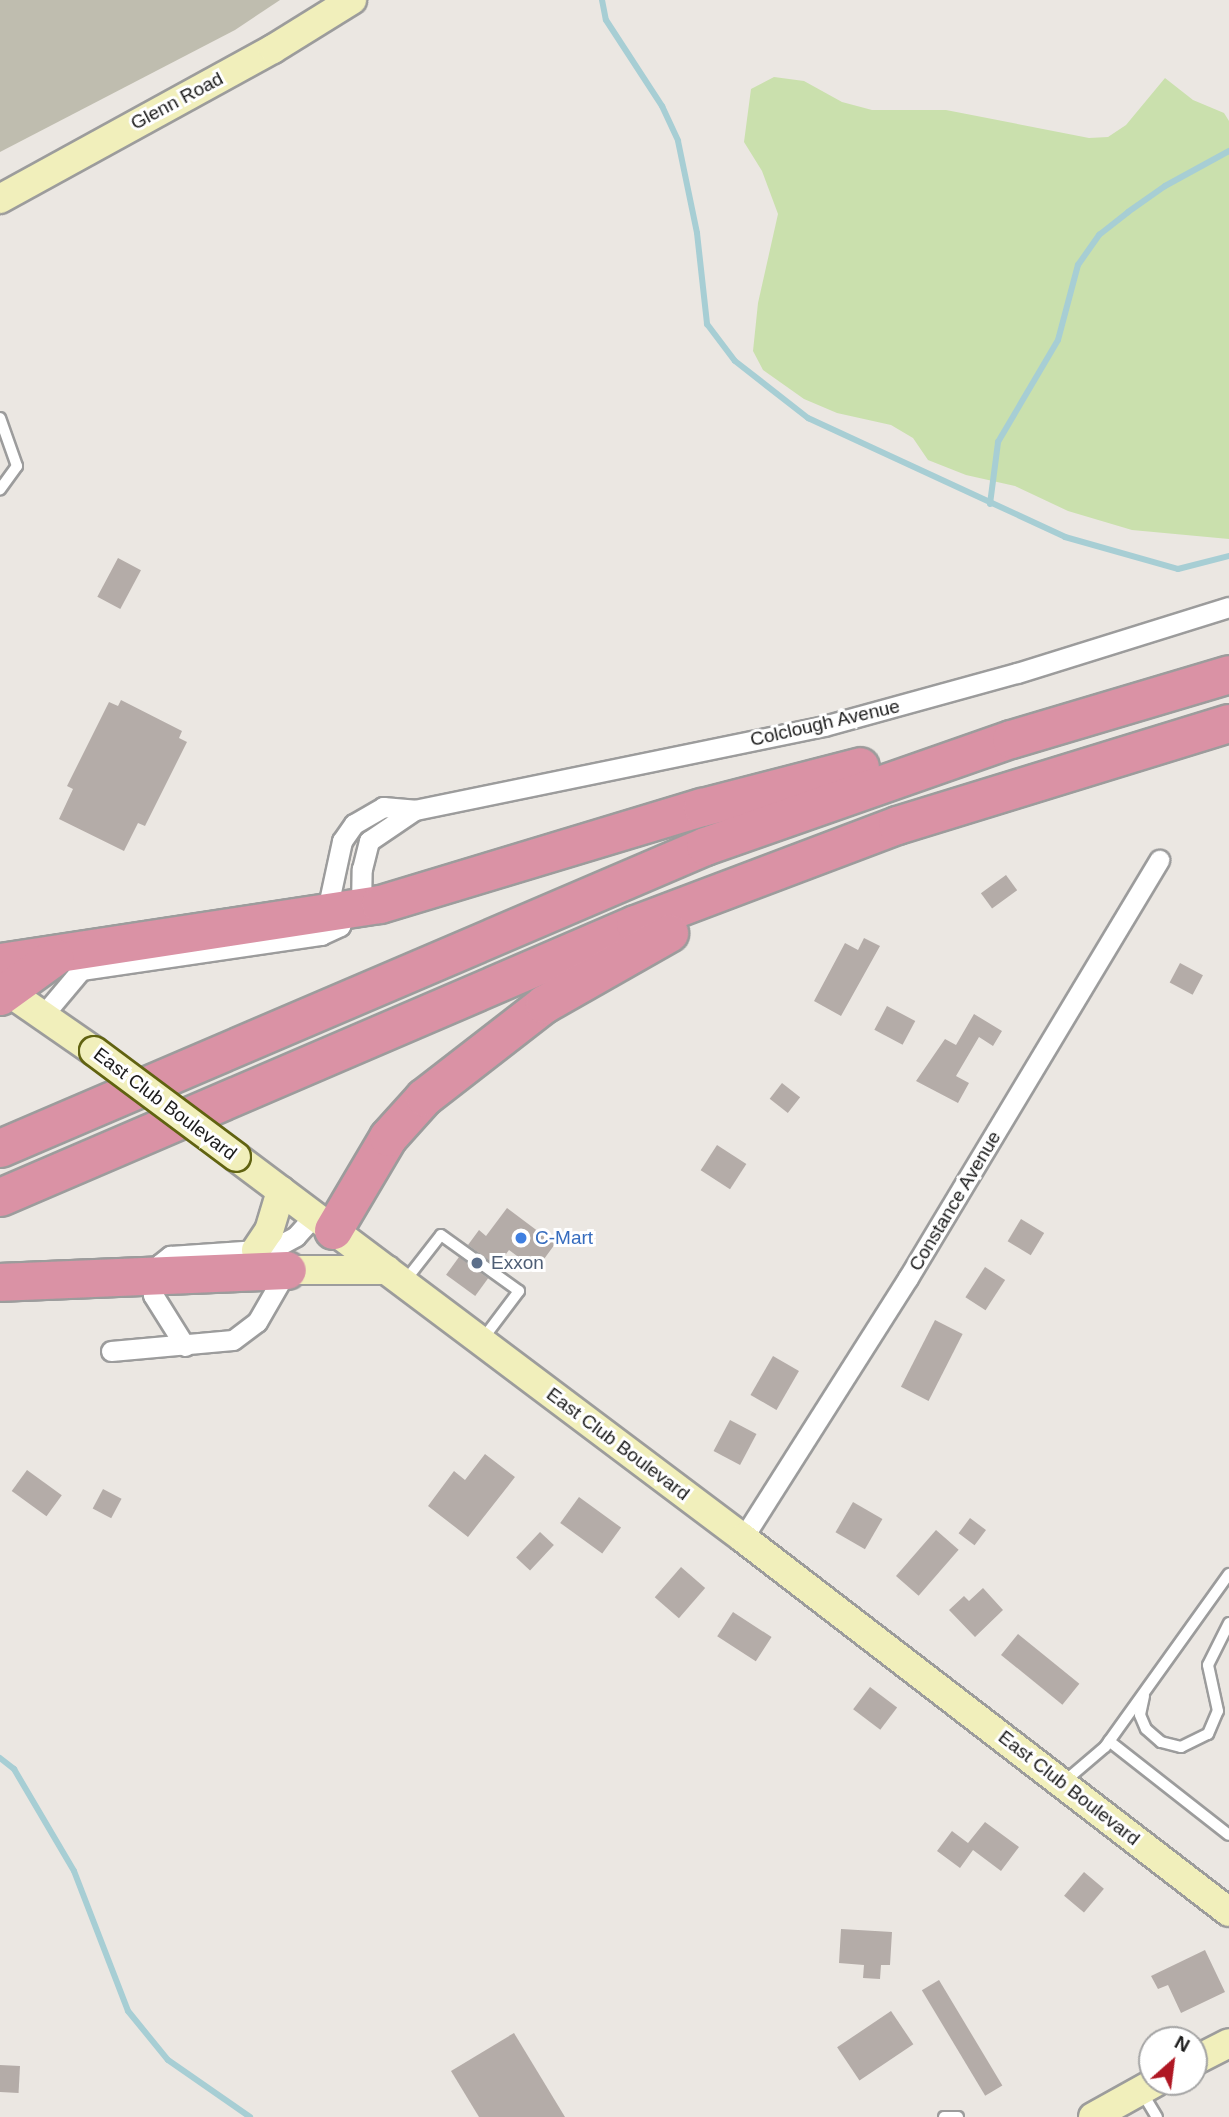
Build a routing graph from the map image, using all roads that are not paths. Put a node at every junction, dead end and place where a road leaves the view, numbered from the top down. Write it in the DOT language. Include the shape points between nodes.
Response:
graph roads {
  1 [pos="352,0"];
  2 [pos="0,199"];
  3 [pos="0,418"];
  4 [pos="0,489"];
  5 [pos="1229,607"];
  6 [pos="1229,674"];
  7 [pos="1229,723"];
  8 [pos="902,774"];
  9 [pos="415,810"];
  10 [pos="1159,860"];
  11 [pos="800,861"];
  12 [pos="344,911"];
  13 [pos="2,984"];
  14 [pos="44,1014"];
  15 [pos="0,1148"];
  16 [pos="281,1191"];
  17 [pos="0,1197"];
  18 [pos="324,1223"];
  19 [pos="256,1250"];
  20 [pos="288,1270"];
  21 [pos="151,1276"];
  22 [pos="395,1277"];
  23 [pos="0,1282"];
  24 [pos="481,1340"];
  25 [pos="185,1346"];
  26 [pos="111,1351"];
  27 [pos="743,1538"];
  28 [pos="1229,1574"];
  29 [pos="1229,1623"];
  30 [pos="1144,1692"];
  31 [pos="1109,1741"];
  32 [pos="1064,1783"];
  33 [pos="1229,1835"];
  34 [pos="1229,1912"];
  35 [pos="1229,2043"];
  36 [pos="1208,2054"];
  37 [pos="1138,2092"];
  38 [pos="1151,2096"];
  39 [pos="944,2117"];
  40 [pos="958,2117"];
  41 [pos="1093,2117"];
  42 [pos="1157,2117"];
  1 -- 2 [label="street, Glenn Road" via="273,49"];
  3 -- 4 [label="lane" via="17,466"];
  5 -- 9 [label="street, Colclough Avenue" via="1017,673 824,726"];
  6 -- 8 [label="highway"];
  7 -- 11 [label="highway" via="1010,787"];
  8 -- 12 [label="highway" via="862,766 702,807"];
  8 -- 15 [label="highway" via="617,881"];
  9 -- 12 [label="street, Colclough Avenue" via="369,841"];
  9 -- 12 [label="street, Colclough Avenue" via="383,807 354,824 338,852"];
  10 -- 27 [label="street, Constance Avenue" via="915,1267"];
  11 -- 17 [label="highway" via="575,949"];
  11 -- 18 [label="highway" via="574,985 457,1070 424,1097 388,1137"];
  12 -- 13 [label="highway" via="58,955"];
  12 -- 14 [label="street" via="340,926 321,935 81,970"];
  13 -- 14 [label="street, East Club Boulevard"];
  14 -- 16 [label="street, East Club Boulevard, bridge"];
  16 -- 18 [label="street, East Club Boulevard"];
  16 -- 19 [label="street" via="269,1231"];
  18 -- 19 [label="street" via="286,1244"];
  18 -- 20 [label="street" via="320,1249"];
  18 -- 22 [label="street, East Club Boulevard"];
  19 -- 21 [label="street" via="170,1256"];
  20 -- 21 [label="highway"];
  20 -- 22 [label="street"];
  20 -- 25 [label="street" via="257,1322 244,1334 216,1344"];
  21 -- 23 [label="highway"];
  21 -- 25 [label="street" via="153,1295"];
  22 -- 24 [label="street, East Club Boulevard"];
  22 -- 24 [label="lane" via="441,1235 519,1292"];
  24 -- 27 [label="street, East Club Boulevard"];
  25 -- 26 [label="street"];
  27 -- 32 [label="street, East Club Boulevard"];
  28 -- 30 [label="lane"];
  29 -- 30 [label="lane" via="1210,1656 1209,1677 1217,1710 1208,1734 1181,1747 1152,1736 1140,1715"];
  30 -- 31 [label="lane"];
  31 -- 32 [label="lane"];
  31 -- 33 [label="lane"];
  32 -- 34 [label="street, East Club Boulevard"];
  35 -- 36 [label="street"];
  37 -- 41 [label="street"];
  38 -- 42 [label="lane"];
  39 -- 40 [label="lane"];
}
